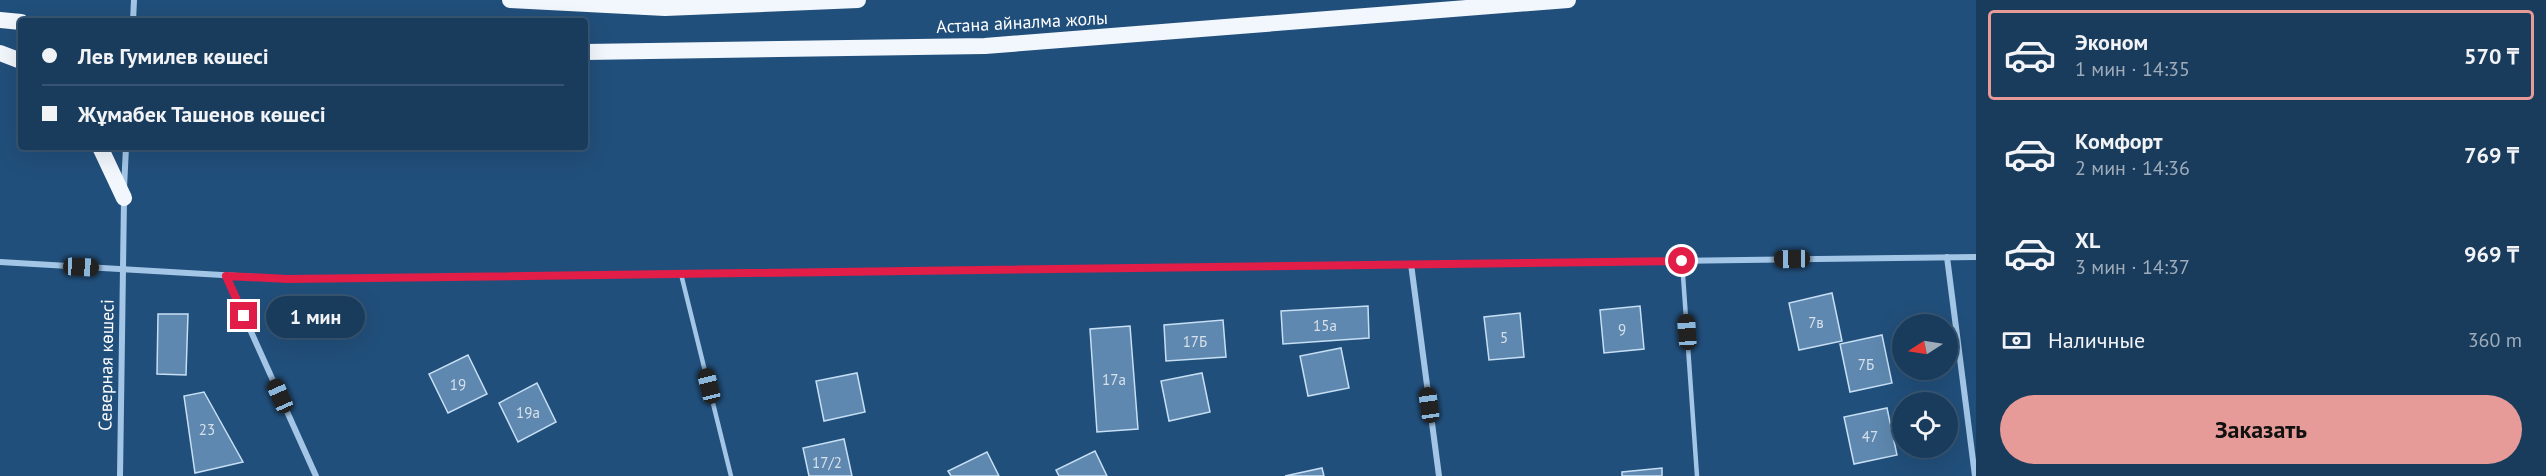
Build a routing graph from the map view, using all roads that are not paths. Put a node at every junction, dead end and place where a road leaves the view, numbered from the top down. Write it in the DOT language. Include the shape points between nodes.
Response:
graph roads {
  1 [pos="134,0"];
  2 [pos="510,0"];
  3 [pos="858,0"];
  4 [pos="1568,0"];
  5 [pos="133,18"];
  6 [pos="0,20"];
  7 [pos="18,22"];
  8 [pos="0,52"];
  9 [pos="588,52"];
  10 [pos="18,60"];
  11 [pos="101,150"];
  12 [pos="126,150"];
  13 [pos="124,198"];
  14 [pos="1947,257"];
  15 [pos="1976,257"];
  16 [pos="1682,261"];
  17 [pos="0,262"];
  18 [pos="1411,264"];
  19 [pos="122,270"];
  20 [pos="681,273"];
  21 [pos="226,276"];
  22 [pos="120,476"];
  23 [pos="315,476"];
  24 [pos="731,476"];
  25 [pos="1439,476"];
  26 [pos="1697,476"];
  27 [pos="1975,476"];
  1 -- 5 [label="street"];
  2 -- 3 [label="highway" via="665,8"];
  4 -- 9 [label="highway, Астана айналма жолы" via="985,46"];
  6 -- 7 [label="highway"];
  8 -- 10 [label="highway"];
  11 -- 13 [label="highway"];
  12 -- 13 [label="street, Северная көшесі"];
  13 -- 19 [label="street, Северная көшесі"];
  14 -- 15 [label="street"];
  14 -- 16 [label="street"];
  14 -- 27 [label="street"];
  16 -- 18 [label="street"];
  16 -- 26 [label="lane"];
  17 -- 19 [label="street"];
  18 -- 20 [label="street"];
  18 -- 25 [label="street"];
  19 -- 21 [label="street"];
  19 -- 22 [label="street, Северная көшесі"];
  20 -- 21 [label="street" via="288,279"];
  20 -- 24 [label="lane"];
  21 -- 23 [label="street"];
}
